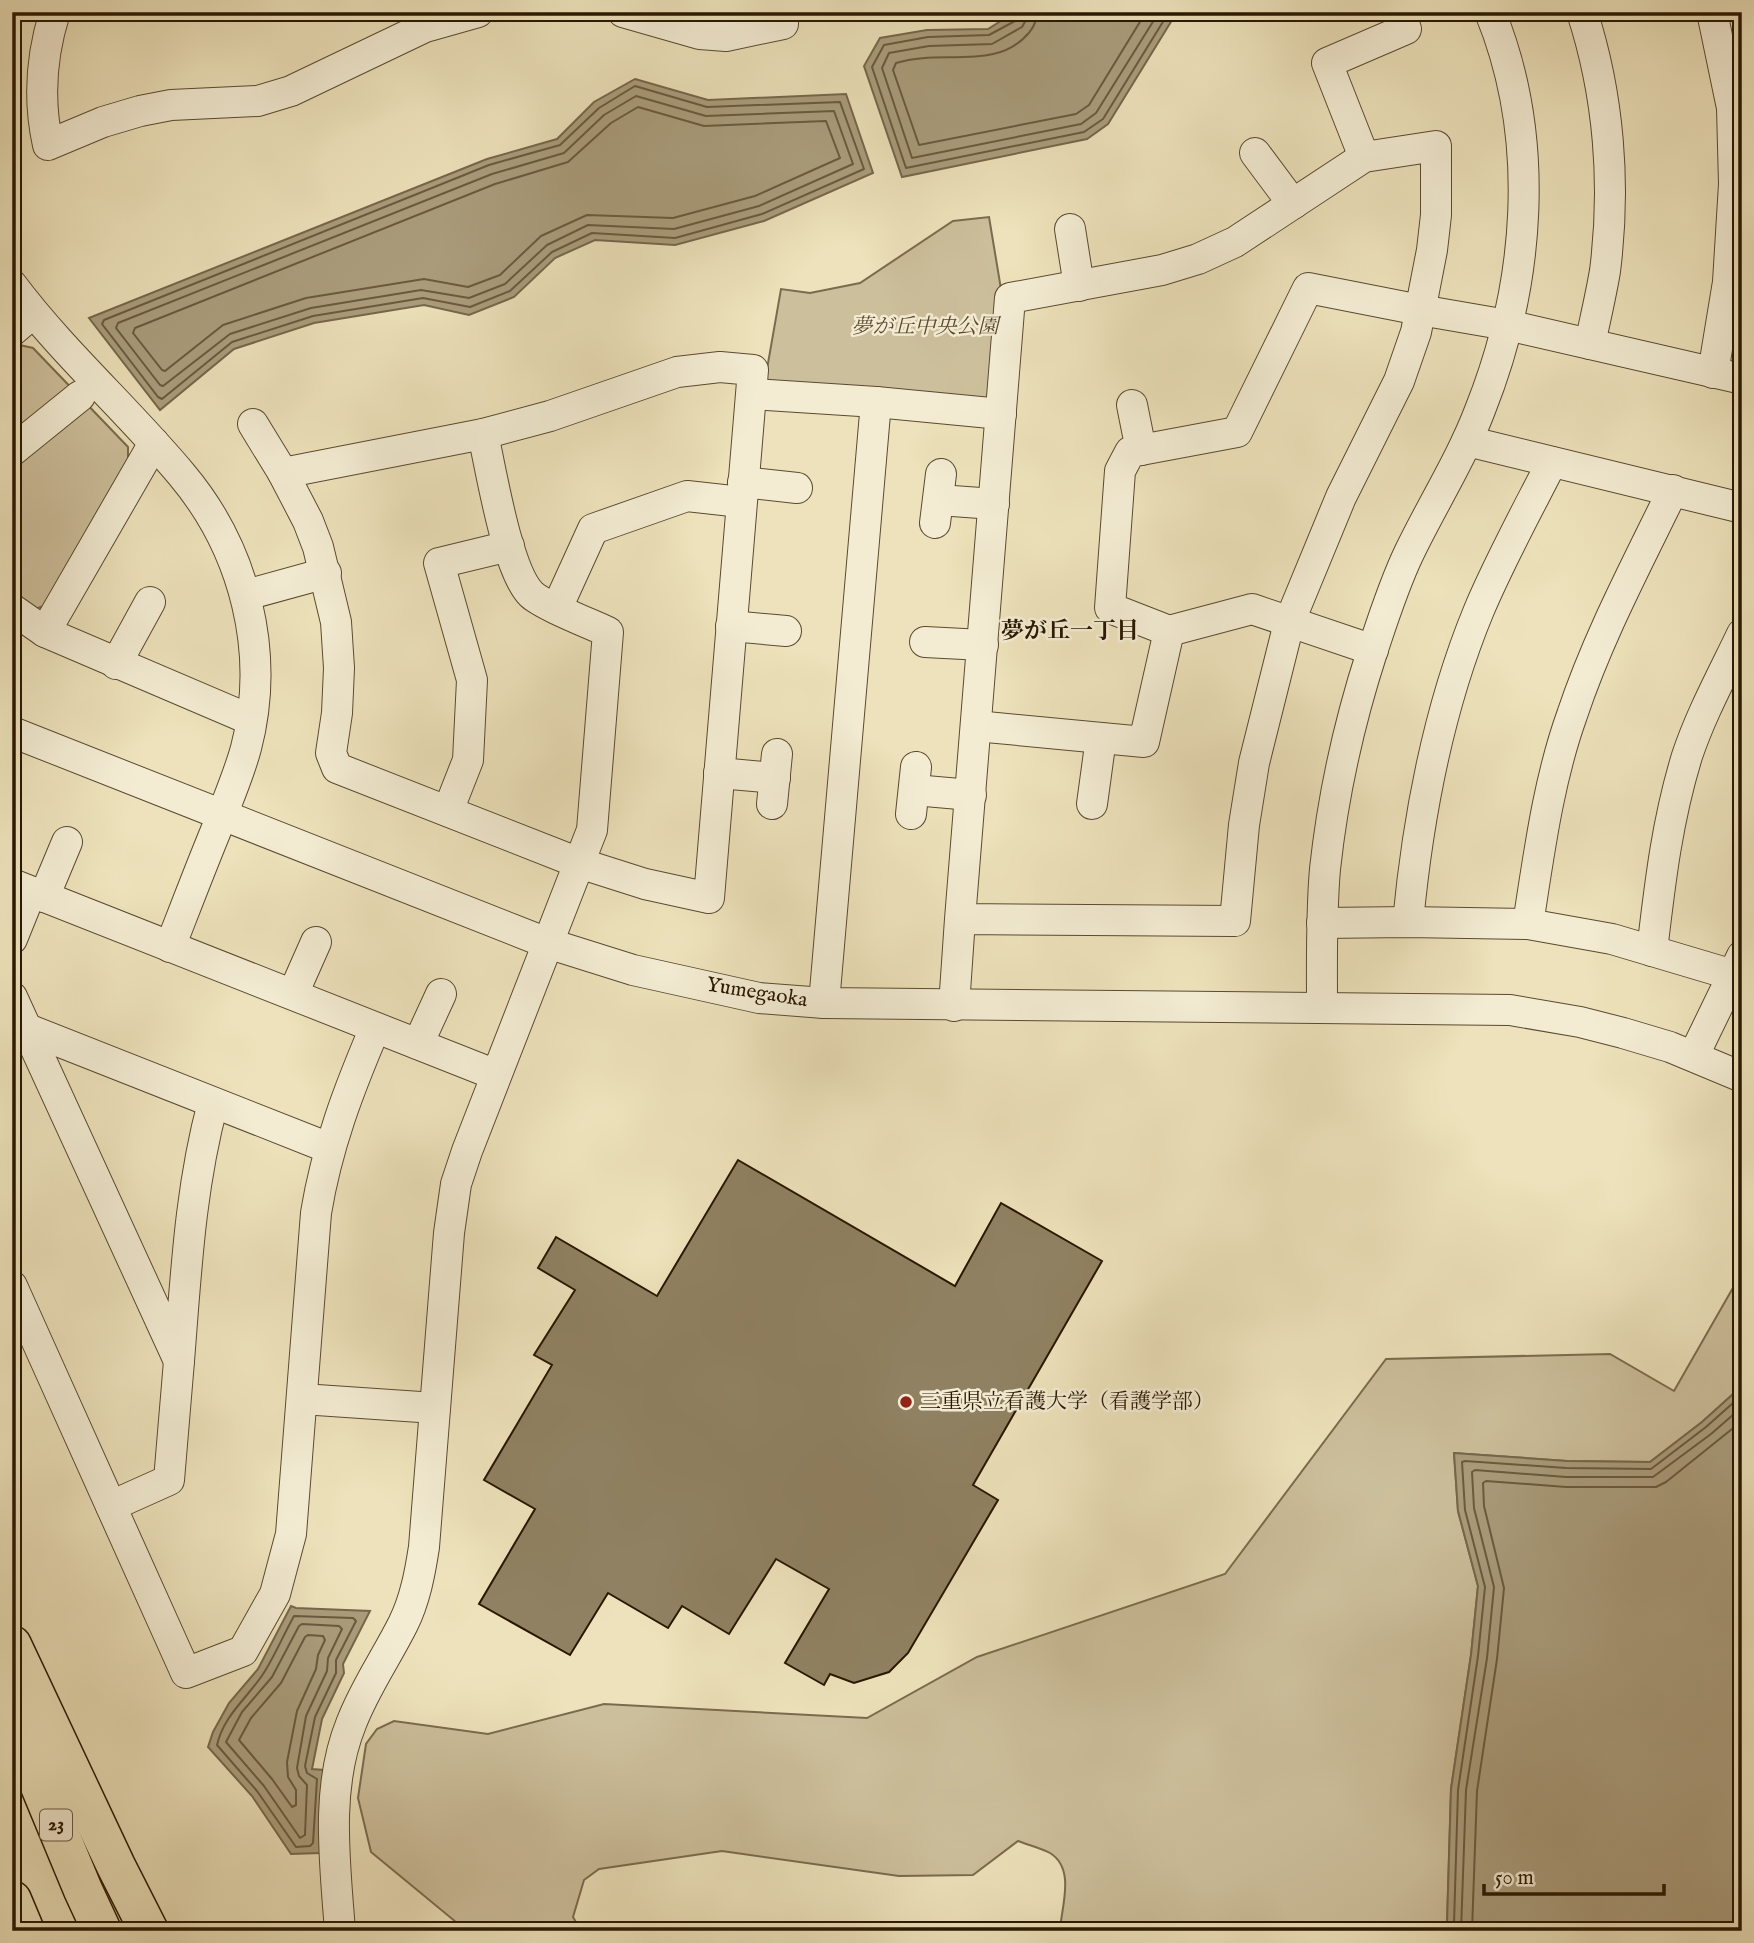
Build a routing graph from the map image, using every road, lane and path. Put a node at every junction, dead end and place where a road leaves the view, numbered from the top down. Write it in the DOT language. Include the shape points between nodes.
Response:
graph roads {
  1 [pos="55,12"];
  2 [pos="478,12"];
  3 [pos="623,12"];
  4 [pos="783,12"];
  5 [pos="1400,12"];
  6 [pos="1490,12"];
  7 [pos="1582,12"];
  8 [pos="1712,12"];
  9 [pos="1255,153"];
  10 [pos="1364,157"];
  11 [pos="1293,204"];
  12 [pos="1071,229"];
  13 [pos="12,285"];
  14 [pos="1079,286"];
  15 [pos="1420,310"];
  16 [pos="23,322"];
  17 [pos="1507,324"];
  18 [pos="1590,344"];
  19 [pos="1728,376"];
  20 [pos="752,394"];
  21 [pos="80,396"];
  22 [pos="876,402"];
  23 [pos="1132,405"];
  24 [pos="1001,414"];
  25 [pos="253,424"];
  26 [pos="483,434"];
  27 [pos="1467,441"];
  28 [pos="154,443"];
  29 [pos="1141,450"];
  30 [pos="12,451"];
  31 [pos="1552,462"];
  32 [pos="283,472"];
  33 [pos="796,488"];
  34 [pos="1673,490"];
  35 [pos="742,492"];
  36 [pos="938,499"];
  37 [pos="994,503"];
  38 [pos="1742,508"];
  39 [pos="509,546"];
  40 [pos="326,573"];
  41 [pos="246,595"];
  42 [pos="150,602"];
  43 [pos="557,608"];
  44 [pos="12,609"];
  45 [pos="1289,622"];
  46 [pos="731,626"];
  47 [pos="1169,631"];
  48 [pos="45,632"];
  49 [pos="786,632"];
  50 [pos="1742,634"];
  51 [pos="924,642"];
  52 [pos="983,646"];
  53 [pos="1373,650"];
  54 [pos="116,664"];
  55 [pos="251,720"];
  56 [pos="976,726"];
  57 [pos="12,732"];
  58 [pos="1101,738"];
  59 [pos="719,773"];
  60 [pos="774,779"];
  61 [pos="913,790"];
  62 [pos="971,795"];
  63 [pos="1094,804"];
  64 [pos="448,811"];
  65 [pos="222,813"];
  66 [pos="67,842"];
  67 [pos="579,863"];
  68 [pos="29,891"];
  69 [pos="960,919"];
  70 [pos="1408,922"];
  71 [pos="1322,923"];
  72 [pos="1528,924"];
  73 [pos="12,939"];
  74 [pos="315,941"];
  75 [pos="547,943"];
  76 [pos="170,947"];
  77 [pos="1652,951"];
  78 [pos="1737,966"];
  79 [pos="440,993"];
  80 [pos="293,994"];
  81 [pos="12,997"];
  82 [pos="824,1003"];
  83 [pos="954,1006"];
  84 [pos="1322,1007"];
  85 [pos="25,1028"];
  86 [pos="375,1028"];
  87 [pos="418,1044"];
  88 [pos="1693,1055"];
  89 [pos="496,1075"];
  90 [pos="1742,1077"];
  91 [pos="213,1103"];
  92 [pos="329,1148"];
  93 [pos="12,1286"];
  94 [pos="179,1361"];
  95 [pos="302,1399"];
  96 [pos="435,1408"];
  97 [pos="111,1506"];
  98 [pos="12,1645"];
  99 [pos="12,1719"];
  100 [pos="12,1899"];
  101 [pos="25,1931"];
  102 [pos="102,1931"];
  103 [pos="149,1931"];
  104 [pos="340,1931"];
  1 -- 2 [label="street" via="43,70 48,145 140,111 258,101 291,92 425,27"];
  3 -- 4 [label="street" via="701,34 726,36 783,24"];
  5 -- 10 [label="street" via="1406,29 1327,63"];
  6 -- 17 [label="street" via="1514,92 1523,159 1522,235"];
  7 -- 18 [label="street" via="1605,106 1608,147 1608,235"];
  8 -- 19 [label="street" via="1732,108"];
  9 -- 11 [label="street"];
  10 -- 11 [label="street"];
  10 -- 15 [label="street" via="1436,146 1436,215"];
  11 -- 14 [label="street" via="1235,242 1198,259"];
  12 -- 14 [label="street"];
  13 -- 16 [label="street"];
  14 -- 24 [label="street" via="1010,298"];
  15 -- 17 [label="street"];
  15 -- 29 [label="street" via="1308,288 1237,432"];
  15 -- 45 [label="street" via="1399,381 1341,497"];
  16 -- 28 [label="street"];
  17 -- 18 [label="street"];
  17 -- 27 [label="street" via="1492,380"];
  18 -- 19 [label="street"];
  20 -- 22 [label="street"];
  20 -- 26 [label="street" via="753,370 720,367 677,372"];
  20 -- 35 [label="street"];
  21 -- 30 [label="street"];
  22 -- 24 [label="street"];
  22 -- 82 [label="street"];
  23 -- 29 [label="street"];
  24 -- 37 [label="street"];
  25 -- 32 [label="street"];
  26 -- 32 [label="street"];
  26 -- 39 [label="street"];
  27 -- 31 [label="street"];
  27 -- 53 [label="street" via="1408,555"];
  28 -- 41 [label="street" via="217,525"];
  28 -- 48 [label="street"];
  29 -- 47 [label="street" via="1130,453 1120,471 1110,608"];
  31 -- 34 [label="street"];
  31 -- 70 [label="street" via="1479,611 1454,679 1421,813"];
  32 -- 40 [label="street" via="308,521"];
  33 -- 35 [label="street"];
  34 -- 38 [label="street"];
  34 -- 72 [label="street" via="1609,622 1571,716 1552,785"];
  35 -- 43 [label="street" via="687,496 593,529"];
  35 -- 46 [label="street"];
  36 -- 37 [label="street"];
  37 -- 52 [label="street"];
  39 -- 43 [label="street" via="520,580 532,596"];
  39 -- 64 [label="street" via="439,564 472,680 468,760"];
  40 -- 41 [label="street"];
  40 -- 64 [label="street" via="339,668 331,753 337,768"];
  41 -- 55 [label="street" via="256,664"];
  42 -- 54 [label="street"];
  43 -- 67 [label="street" via="608,632 592,830"];
  44 -- 48 [label="street"];
  45 -- 47 [label="street" via="1252,609"];
  45 -- 53 [label="street"];
  45 -- 69 [label="street" via="1254,763 1235,920"];
  46 -- 49 [label="street"];
  46 -- 59 [label="street"];
  47 -- 58 [label="street" via="1144,742"];
  48 -- 54 [label="street"];
  50 -- 77 [label="street" via="1693,741 1678,790 1664,850"];
  51 -- 52 [label="street"];
  52 -- 56 [label="street"];
  53 -- 71 [label="street" via="1341,763"];
  54 -- 55 [label="street"];
  55 -- 65 [label="street"];
  56 -- 58 [label="street"];
  56 -- 62 [label="street"];
  57 -- 65 [label="street, Yumegaoka"];
  58 -- 63 [label="street"];
  59 -- 60 [label="street"];
  59 -- 67 [label="street" via="709,898"];
  61 -- 62 [label="street"];
  62 -- 69 [label="street"];
  64 -- 67 [label="street"];
  65 -- 75 [label="street, Yumegaoka"];
  65 -- 76 [label="street"];
  66 -- 68 [label="street"];
  67 -- 75 [label="street"];
  68 -- 73 [label="street"];
  68 -- 76 [label="street"];
  69 -- 83 [label="street"];
  70 -- 71 [label="street"];
  70 -- 72 [label="street"];
  71 -- 84 [label="street"];
  72 -- 77 [label="street"];
  74 -- 80 [label="street"];
  75 -- 82 [label="street, Yumegaoka" via="633,970 759,998"];
  75 -- 89 [label="street"];
  76 -- 80 [label="street"];
  77 -- 78 [label="street"];
  78 -- 88 [label="street"];
  79 -- 87 [label="street"];
  80 -- 86 [label="street"];
  81 -- 85 [label="street"];
  82 -- 83 [label="street, Yumegaoka"];
  83 -- 84 [label="street, Yumegaoka"];
  84 -- 88 [label="street, Yumegaoka" via="1510,1010 1612,1030"];
  85 -- 91 [label="street"];
  85 -- 94 [label="street"];
  86 -- 87 [label="street"];
  86 -- 92 [label="street"];
  87 -- 89 [label="street"];
  88 -- 90 [label="street, Yumegaoka"];
  89 -- 96 [label="street" via="456,1184"];
  91 -- 92 [label="street"];
  91 -- 94 [label="street" via="192,1201"];
  92 -- 95 [label="street" via="316,1213"];
  93 -- 97 [label="street"];
  94 -- 97 [label="street" via="169,1480"];
  95 -- 96 [label="street"];
  95 -- 97 [label="street" via="291,1534 275,1594 243,1651 186,1673"];
  96 -- 104 [label="street" via="424,1547 415,1593 350,1724 335,1791"];
  98 -- 103 [label="highway"];
  99 -- 102 [label="highway, 23"];
  100 -- 101 [label="highway"];
}
